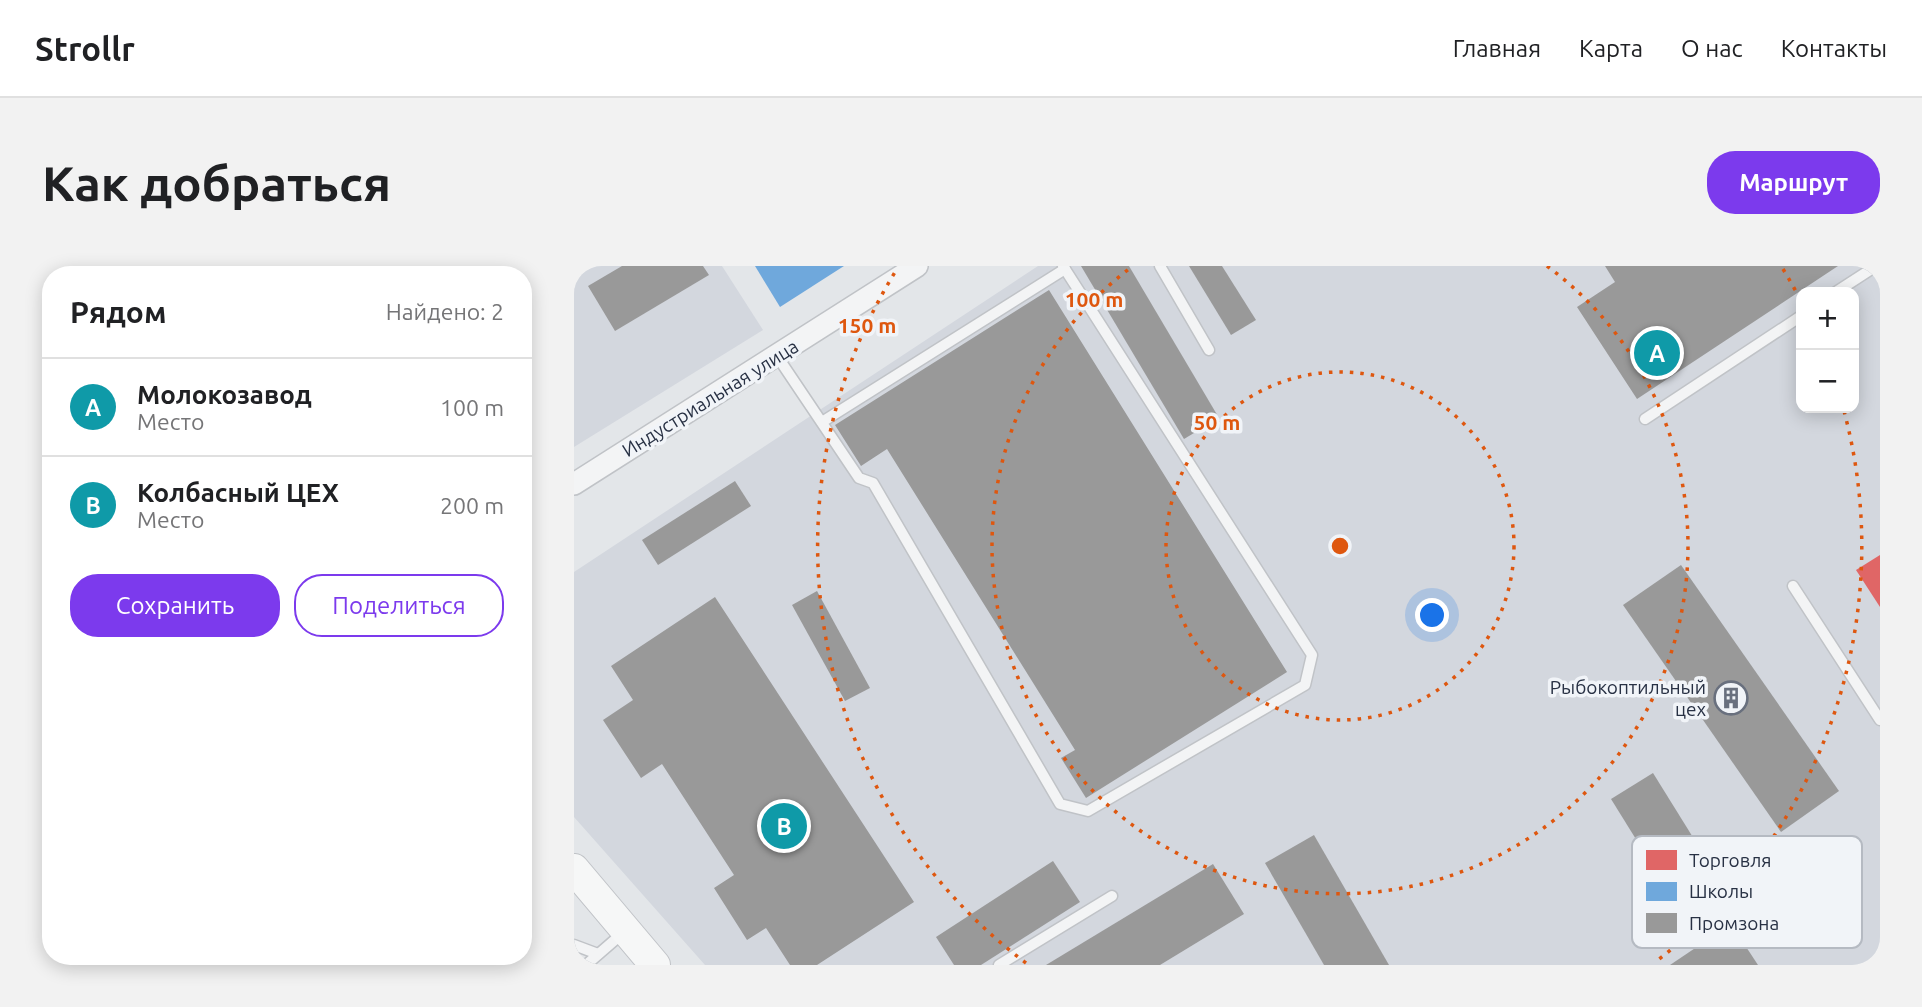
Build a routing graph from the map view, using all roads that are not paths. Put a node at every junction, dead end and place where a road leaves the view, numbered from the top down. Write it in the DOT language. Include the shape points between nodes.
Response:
graph roads {
  1 [pos="579,266"];
  2 [pos="917,266"];
  3 [pos="1160,266"];
  4 [pos="1876,266"];
  5 [pos="1064,268"];
  6 [pos="574,269"];
  7 [pos="1844,287"];
  8 [pos="1796,319"];
  9 [pos="1209,350"];
  10 [pos="777,356"];
  11 [pos="1645,419"];
  12 [pos="822,422"];
  13 [pos="574,484"];
  14 [pos="1793,586"];
  15 [pos="1880,720"];
  16 [pos="574,869"];
  17 [pos="1112,896"];
  18 [pos="626,931"];
  19 [pos="574,945"];
  20 [pos="598,954"];
  21 [pos="586,965"];
  22 [pos="655,965"];
  23 [pos="999,965"];
  1 -- 6 [label="lane"];
  2 -- 10 [label="street, Индустриальная улица"];
  3 -- 9 [label="lane"];
  4 -- 7 [label="lane"];
  5 -- 12 [label="lane"];
  5 -- 12 [label="lane" via="1312,655 1305,685 1088,811 1060,804 873,483 859,478"];
  8 -- 11 [label="lane"];
  10 -- 12 [label="lane"];
  10 -- 13 [label="street, Индустриальная улица"];
  14 -- 15 [label="lane"];
  16 -- 18 [label="street"];
  17 -- 23 [label="lane"];
  18 -- 20 [label="lane"];
  18 -- 22 [label="street"];
  19 -- 20 [label="lane"];
  20 -- 21 [label="lane"];
}
